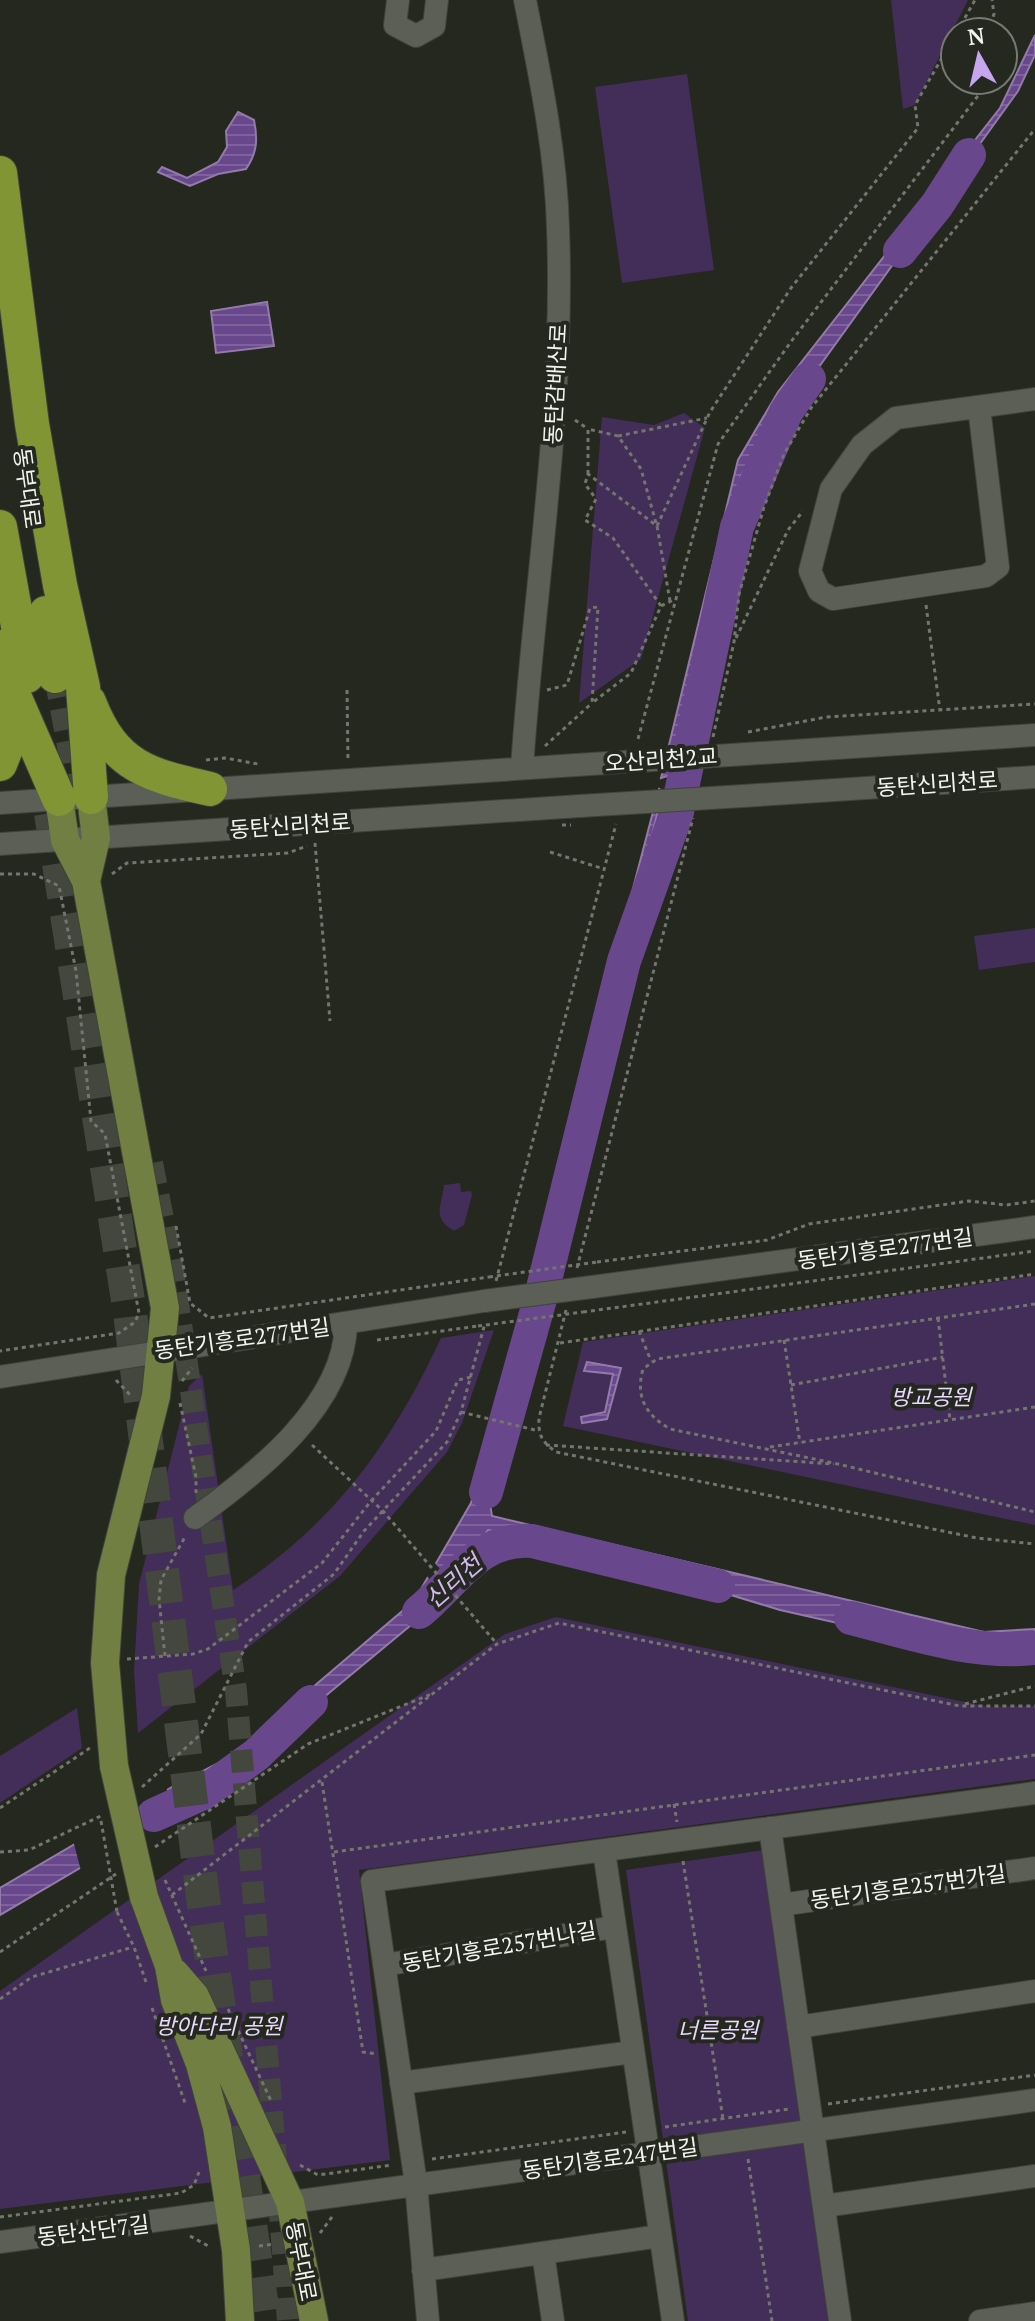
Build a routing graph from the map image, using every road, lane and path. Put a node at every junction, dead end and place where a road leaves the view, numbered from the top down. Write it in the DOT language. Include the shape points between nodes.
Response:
graph roads {
  1 [pos="398,0"];
  2 [pos="437,0"];
  3 [pos="525,0"];
  4 [pos="939,63"];
  5 [pos="978,96"];
  6 [pos="0,173"];
  7 [pos="0,301"];
  8 [pos="1035,399"];
  9 [pos="979,407"];
  10 [pos="707,418"];
  11 [pos="618,436"];
  12 [pos="588,474"];
  13 [pos="831,489"];
  14 [pos="657,526"];
  15 [pos="0,527"];
  16 [pos="923,585"];
  17 [pos="675,599"];
  18 [pos="670,601"];
  19 [pos="661,606"];
  20 [pos="734,642"];
  21 [pos="0,647"];
  22 [pos="46,686"];
  23 [pos="347,690"];
  24 [pos="528,694"];
  25 [pos="592,703"];
  26 [pos="1035,704"];
  27 [pos="940,711"];
  28 [pos="1035,735"];
  29 [pos="747,743"];
  30 [pos="557,745"];
  31 [pos="636,749"];
  32 [pos="530,754"];
  33 [pos="362,759"];
  34 [pos="348,760"];
  35 [pos="334,761"];
  36 [pos="0,764"];
  37 [pos="576,765"];
  38 [pos="266,766"];
  39 [pos="204,775"];
  40 [pos="1035,777"];
  41 [pos="743,796"];
  42 [pos="75,798"];
  43 [pos="0,803"];
  44 [pos="580,806"];
  45 [pos="616,824"];
  46 [pos="562,825"];
  47 [pos="548,826"];
  48 [pos="96,838"];
  49 [pos="65,840"];
  50 [pos="0,844"];
  51 [pos="550,852"];
  52 [pos="604,869"];
  53 [pos="0,874"];
  54 [pos="98,879"];
  55 [pos="330,1021"];
  56 [pos="1035,1201"];
  57 [pos="173,1212"];
  58 [pos="1035,1227"];
  59 [pos="1035,1251"];
  60 [pos="1035,1274"];
  61 [pos="489,1301"];
  62 [pos="1035,1304"];
  63 [pos="938,1318"];
  64 [pos="346,1323"];
  65 [pos="478,1326"];
  66 [pos="639,1331"];
  67 [pos="784,1339"];
  68 [pos="558,1343"];
  69 [pos="161,1349"];
  70 [pos="0,1351"];
  71 [pos="943,1357"];
  72 [pos="651,1361"];
  73 [pos="0,1377"];
  74 [pos="471,1377"];
  75 [pos="791,1385"];
  76 [pos="1035,1407"];
  77 [pos="461,1412"];
  78 [pos="950,1420"];
  79 [pos="296,1431"];
  80 [pos="800,1443"];
  81 [pos="546,1445"];
  82 [pos="766,1448"];
  83 [pos="838,1464"];
  84 [pos="371,1501"];
  85 [pos="383,1511"];
  86 [pos="1035,1512"];
  87 [pos="195,1518"];
  88 [pos="1035,1544"];
  89 [pos="497,1644"];
  90 [pos="126,1659"];
  91 [pos="1035,1686"];
  92 [pos="441,1690"];
  93 [pos="960,1706"];
  94 [pos="1035,1706"];
  95 [pos="90,1748"];
  96 [pos="1035,1755"];
  97 [pos="322,1780"];
  98 [pos="139,1789"];
  99 [pos="1035,1793"];
  100 [pos="0,1808"];
  101 [pos="99,1811"];
  102 [pos="104,1815"];
  103 [pos="770,1828"];
  104 [pos="680,1840"];
  105 [pos="154,1848"];
  106 [pos="604,1851"];
  107 [pos="0,1852"];
  108 [pos="334,1852"];
  109 [pos="1035,1868"];
  110 [pos="116,1874"];
  111 [pos="158,1896"];
  112 [pos="781,1905"];
  113 [pos="614,1927"];
  114 [pos="134,1947"];
  115 [pos="0,1952"];
  116 [pos="384,1965"];
  117 [pos="169,1966"];
  118 [pos="147,1988"];
  119 [pos="1035,1991"];
  120 [pos="0,1999"];
  121 [pos="150,2001"];
  122 [pos="798,2027"];
  123 [pos="633,2052"];
  124 [pos="377,2054"];
  125 [pos="1035,2075"];
  126 [pos="401,2083"];
  127 [pos="1035,2100"];
  128 [pos="809,2106"];
  129 [pos="190,2117"];
  130 [pos="723,2119"];
  131 [pos="644,2130"];
  132 [pos="813,2130"];
  133 [pos="736,2141"];
  134 [pos="647,2153"];
  135 [pos="298,2161"];
  136 [pos="413,2162"];
  137 [pos="199,2166"];
  138 [pos="1035,2176"];
  139 [pos="416,2184"];
  140 [pos="290,2202"];
  141 [pos="824,2206"];
  142 [pos="231,2211"];
  143 [pos="0,2217"];
  144 [pos="332,2217"];
  145 [pos="188,2228"];
  146 [pos="660,2236"];
  147 [pos="299,2241"];
  148 [pos="0,2242"];
  149 [pos="236,2250"];
  150 [pos="543,2253"];
  151 [pos="423,2270"];
  152 [pos="1035,2313"];
  153 [pos="240,2321"];
  154 [pos="314,2321"];
  155 [pos="428,2321"];
  156 [pos="553,2321"];
  157 [pos="673,2321"];
  158 [pos="772,2321"];
  159 [pos="840,2321"];
  160 [pos="980,2321"];
  1 -- 2 [label="street" via="395,25 416,36 434,26"];
  3 -- 24 [label="street, 동탄감배산로" via="548,108 558,228 557,389"];
  4 -- 10 [label="path" via="915,105 918,128 791,288"];
  5 -- 17 [label="path" via="731,422 718,444"];
  6 -- 22 [label="highway" via="32,424 60,585"];
  7 -- 22 [label="highway, 동부대로"];
  8 -- 9 [label="street"];
  9 -- 13 [label="street" via="896,418 862,445"];
  9 -- 16 [label="street" via="998,567 986,576"];
  10 -- 11 [label="path"];
  10 -- 14 [label="path"];
  11 -- 12 [label="path" via="588,429"];
  11 -- 14 [label="path" via="641,469"];
  12 -- 14 [label="path"];
  12 -- 19 [label="path" via="585,484 596,499 585,520 613,538"];
  13 -- 16 [label="street" via="810,571 819,591 833,599"];
  13 -- 20 [label="path" via="807,506 788,530"];
  14 -- 18 [label="path"];
  15 -- 22 [label="highway, 동부대로"];
  16 -- 27 [label="path"];
  17 -- 18 [label="path"];
  17 -- 31 [label="path"];
  18 -- 19 [label="path"];
  19 -- 25 [label="path" via="631,673"];
  21 -- 22 [label="highway"];
  22 -- 36 [label="highway"];
  22 -- 39 [label="highway" via="130,764 156,777"];
  22 -- 42 [label="highway"];
  22 -- 42 [label="highway"];
  23 -- 34 [label="path"];
  24 -- 25 [label="path" via="567,685 590,608 598,607"];
  24 -- 32 [label="street, 동탄감배산로"];
  25 -- 32 [label="path"];
  26 -- 27 [label="path"];
  27 -- 29 [label="path" via="826,717"];
  28 -- 29 [label="street, 동탄신리천로"];
  29 -- 37 [label="street, 오산리천2교, bridge"];
  30 -- 32 [label="path"];
  32 -- 37 [label="street, 동탄신리천로"];
  32 -- 39 [label="street, 동탄신리천로"];
  33 -- 34 [label="path"];
  34 -- 35 [label="path"];
  38 -- 39 [label="path" via="225,758"];
  39 -- 42 [label="street, 동탄신리천로"];
  40 -- 41 [label="street, 동탄신리천로"];
  41 -- 44 [label="street, 오산리천2교, bridge"];
  42 -- 43 [label="street, 동탄신리천로"];
  42 -- 48 [label="main road"];
  42 -- 49 [label="main road"];
  44 -- 48 [label="street, 동탄신리천로"];
  45 -- 52 [label="path"];
  46 -- 47 [label="path"];
  48 -- 49 [label="street, 동탄신리천로"];
  48 -- 54 [label="main road"];
  49 -- 50 [label="street, 동탄신리천로"];
  49 -- 54 [label="main road"];
  51 -- 52 [label="path"];
  52 -- 61 [label="path"];
  53 -- 70 [label="path" via="34,874 59,886 76,971 91,1121 105,1134 139,1313 119,1333"];
  54 -- 55 [label="path" via="127,863 288,853 315,843"];
  54 -- 69 [label="main road" via="165,1308"];
  56 -- 57 [label="path, bridge" via="969,1201 809,1224 767,1240 209,1318 190,1303"];
  58 -- 61 [label="street, 동탄기흥로277번길, bridge"];
  59 -- 65 [label="path, bridge"];
  60 -- 66 [label="path"];
  61 -- 64 [label="street, 동탄기흥로277번길"];
  61 -- 74 [label="path"];
  62 -- 63 [label="path"];
  63 -- 67 [label="path"];
  63 -- 71 [label="path"];
  64 -- 69 [label="street, 동탄기흥로277번길"];
  64 -- 79 [label="street" via="346,1344 333,1378"];
  66 -- 68 [label="path"];
  66 -- 72 [label="path"];
  67 -- 72 [label="path"];
  67 -- 75 [label="path"];
  69 -- 73 [label="street, 동탄기흥로277번길"];
  69 -- 111 [label="main road, bridge" via="156,1396 111,1575 105,1663 114,1766"];
  71 -- 75 [label="path"];
  71 -- 78 [label="path"];
  72 -- 82 [label="path" via="643,1369 640,1396 656,1421 670,1429"];
  74 -- 77 [label="path"];
  74 -- 84 [label="path" via="458,1380 436,1431"];
  75 -- 80 [label="path"];
  76 -- 78 [label="path"];
  77 -- 81 [label="path" via="539,1431"];
  77 -- 85 [label="path" via="447,1442"];
  78 -- 80 [label="path"];
  79 -- 84 [label="path"];
  79 -- 87 [label="street" via="246,1481"];
  80 -- 82 [label="path"];
  81 -- 83 [label="path"];
  81 -- 88 [label="path" via="556,1452 930,1529"];
  82 -- 83 [label="path"];
  83 -- 86 [label="path"];
  84 -- 85 [label="path"];
  84 -- 90 [label="path" via="322,1563 208,1649"];
  85 -- 89 [label="path"];
  85 -- 98 [label="path" via="334,1574 248,1642 201,1734"];
  89 -- 92 [label="path"];
  89 -- 93 [label="path" via="559,1623"];
  91 -- 93 [label="path"];
  92 -- 97 [label="path"];
  92 -- 105 [label="path" via="308,1744"];
  93 -- 94 [label="path"];
  95 -- 100 [label="path"];
  96 -- 108 [label="path"];
  97 -- 108 [label="path"];
  97 -- 111 [label="path"];
  99 -- 103 [label="street"];
  101 -- 114 [label="path, bridge" via="117,1912"];
  102 -- 107 [label="path" via="29,1850"];
  103 -- 104 [label="street"];
  103 -- 112 [label="street"];
  104 -- 106 [label="street"];
  104 -- 130 [label="path"];
  106 -- 113 [label="street, 동탄기흥로257번나길"];
  106 -- 116 [label="street" via="372,1881"];
  108 -- 124 [label="path" via="363,2052"];
  109 -- 112 [label="street, 동탄기흥로257번가길"];
  110 -- 115 [label="path"];
  111 -- 117 [label="main road"];
  112 -- 122 [label="street"];
  113 -- 116 [label="street, 동탄기흥로257번나길"];
  113 -- 123 [label="street, 동탄기흥로257번나길"];
  114 -- 118 [label="path"];
  114 -- 120 [label="path" via="32,1977"];
  116 -- 126 [label="street"];
  117 -- 140 [label="main road, 동부대로" via="195,1996"];
  117 -- 142 [label="main road" via="217,2127"];
  119 -- 122 [label="street"];
  121 -- 129 [label="path"];
  122 -- 128 [label="street"];
  123 -- 126 [label="street"];
  123 -- 131 [label="street, 동탄기흥로257번나길"];
  125 -- 128 [label="path"];
  126 -- 136 [label="street"];
  127 -- 132 [label="street, 동탄기흥로247번길"];
  128 -- 130 [label="path"];
  128 -- 132 [label="street"];
  130 -- 131 [label="path"];
  130 -- 133 [label="path"];
  131 -- 134 [label="street, 동탄기흥로257번나길"];
  131 -- 136 [label="path"];
  132 -- 133 [label="street, 동탄기흥로247번길"];
  132 -- 141 [label="street"];
  133 -- 134 [label="street, 동탄기흥로247번길"];
  133 -- 158 [label="path"];
  134 -- 139 [label="street, 동탄기흥로247번길"];
  134 -- 146 [label="street, 동탄기흥로257번나길"];
  135 -- 136 [label="path" via="318,2175"];
  136 -- 139 [label="street"];
  137 -- 143 [label="path" via="194,2185 181,2193"];
  138 -- 141 [label="street"];
  139 -- 140 [label="street, 동탄기흥로247번길"];
  139 -- 151 [label="street"];
  140 -- 142 [label="street, 동탄기흥로247번길"];
  140 -- 147 [label="main road, 동부대로"];
  141 -- 159 [label="street"];
  142 -- 145 [label="street, 동탄기흥로247번길"];
  142 -- 149 [label="main road"];
  144 -- 147 [label="path" via="315,2239"];
  145 -- 148 [label="street, 동탄산단7길"];
  145 -- 149 [label="path" via="215,2252"];
  146 -- 150 [label="street"];
  146 -- 157 [label="street, 동탄기흥로257번나길"];
  147 -- 149 [label="path"];
  147 -- 154 [label="main road, 동부대로"];
  149 -- 153 [label="main road"];
  150 -- 151 [label="street"];
  150 -- 156 [label="street"];
  151 -- 155 [label="street"];
  152 -- 160 [label="street"];
}
